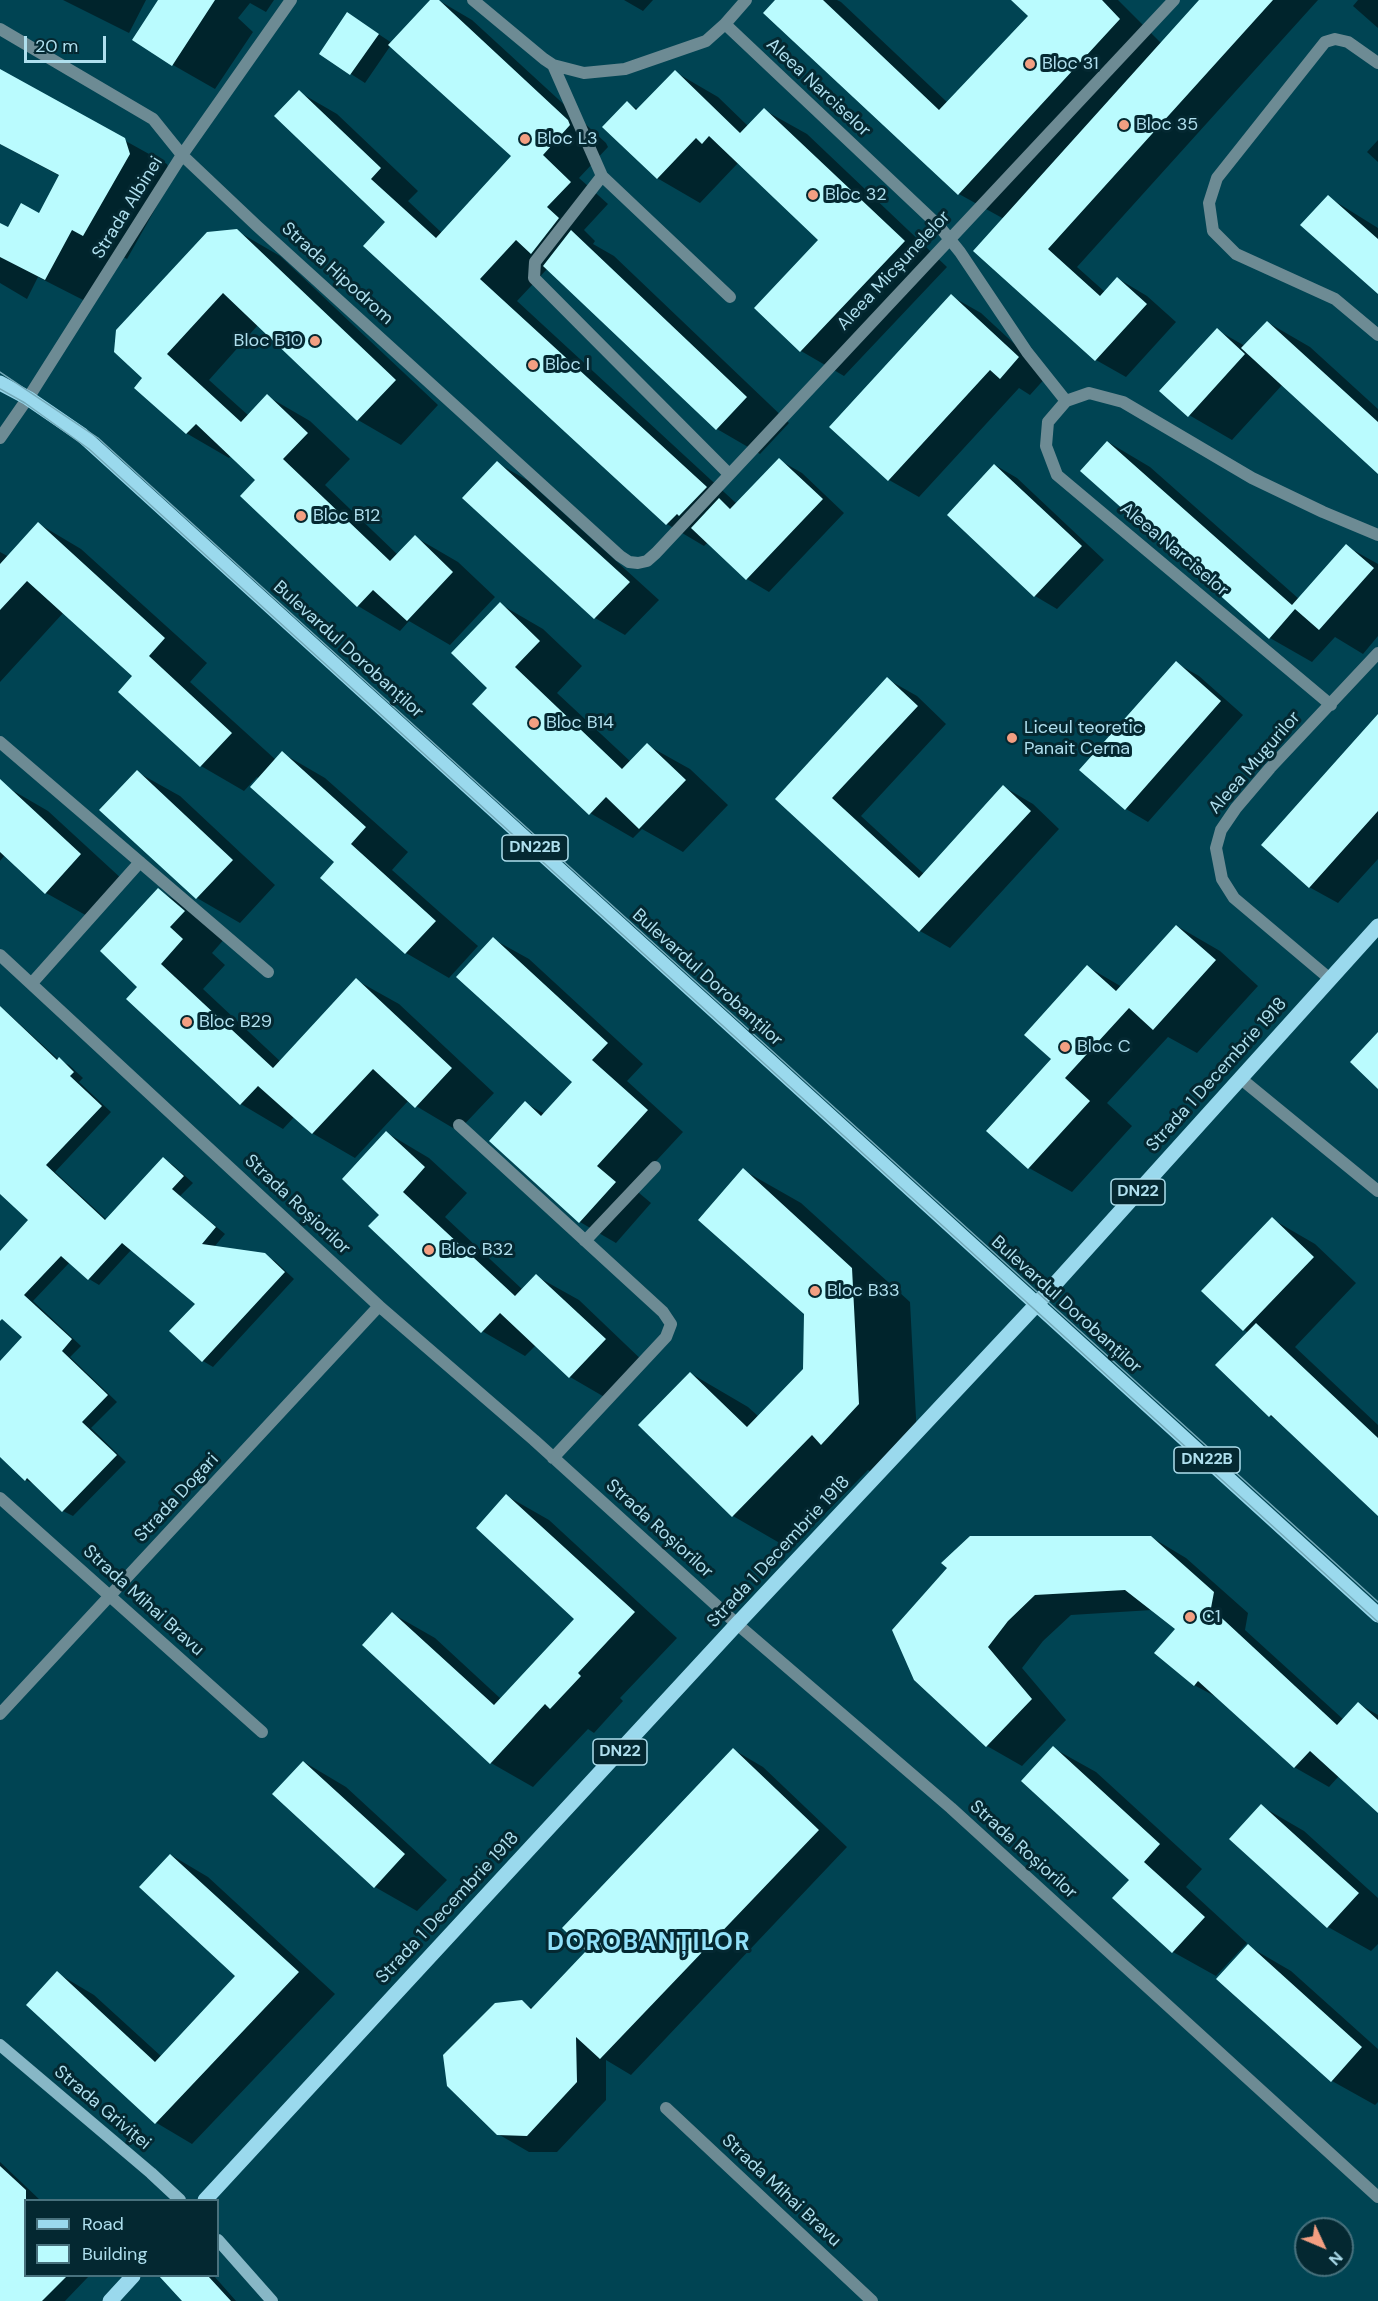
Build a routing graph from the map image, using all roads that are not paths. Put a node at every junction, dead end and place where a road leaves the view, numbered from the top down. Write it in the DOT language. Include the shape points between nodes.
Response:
graph roads {
  1 [pos="291,0"];
  2 [pos="473,0"];
  3 [pos="746,0"];
  4 [pos="1174,0"];
  5 [pos="725,24"];
  6 [pos="0,29"];
  7 [pos="1378,63"];
  8 [pos="553,65"];
  9 [pos="182,155"];
  10 [pos="602,176"];
  11 [pos="949,239"];
  12 [pos="730,297"];
  13 [pos="1378,335"];
  14 [pos="0,383"];
  15 [pos="28,398"];
  16 [pos="1066,401"];
  17 [pos="0,438"];
  18 [pos="729,474"];
  19 [pos="1378,535"];
  20 [pos="638,563"];
  21 [pos="1378,653"];
  22 [pos="1331,705"];
  23 [pos="0,742"];
  24 [pos="140,862"];
  25 [pos="1378,926"];
  26 [pos="0,955"];
  27 [pos="268,972"];
  28 [pos="1330,979"];
  29 [pos="32,983"];
  30 [pos="1240,1078"];
  31 [pos="459,1125"];
  32 [pos="655,1167"];
  33 [pos="1378,1191"];
  34 [pos="585,1241"];
  35 [pos="1036,1305"];
  36 [pos="379,1306"];
  37 [pos="553,1458"];
  38 [pos="0,1498"];
  39 [pos="110,1596"];
  40 [pos="1378,1615"];
  41 [pos="737,1624"];
  42 [pos="0,1714"];
  43 [pos="262,1732"];
  44 [pos="0,2045"];
  45 [pos="666,2108"];
  46 [pos="1378,2197"];
  47 [pos="179,2199"];
  48 [pos="206,2199"];
  49 [pos="219,2241"];
  50 [pos="132,2277"];
  51 [pos="110,2301"];
  52 [pos="272,2301"];
  53 [pos="872,2301"];
  1 -- 9 [label="street, Strada Albinei"];
  2 -- 8 [label="street"];
  3 -- 5 [label="street"];
  4 -- 11 [label="street, Aleea Micșunelelor"];
  5 -- 8 [label="street" via="706,41 625,69 584,73"];
  5 -- 11 [label="street, Aleea Narciselor"];
  6 -- 9 [label="street, Strada Hipodrom" via="153,119"];
  7 -- 13 [label="street" via="1348,42 1325,42 1217,178 1209,203 1213,231 1236,254 1335,299"];
  8 -- 10 [label="street"];
  9 -- 15 [label="street, Strada Albinei"];
  9 -- 20 [label="street, Strada Hipodrom" via="620,555"];
  10 -- 12 [label="street"];
  10 -- 18 [label="street" via="535,262 534,278"];
  11 -- 16 [label="street, Aleea Narciselor"];
  11 -- 18 [label="street, Aleea Micșunelelor"];
  14 -- 15 [label="main road, Bulevardul Dorobanților / DN22B"];
  15 -- 17 [label="street, Strada Albinei"];
  15 -- 35 [label="main road, Bulevardul Dorobanților / DN22B" via="82,435"];
  16 -- 19 [label="street" via="1089,393 1123,402 1252,478"];
  16 -- 22 [label="street, Aleea Narciselor" via="1048,422 1046,446 1057,475"];
  18 -- 20 [label="street, Aleea Micșunelelor" via="656,553"];
  21 -- 22 [label="street, Aleea Mugurilor"];
  22 -- 28 [label="street, Aleea Mugurilor" via="1236,808 1221,830 1216,848 1222,879 1234,898"];
  23 -- 24 [label="street"];
  24 -- 27 [label="street"];
  24 -- 29 [label="street"];
  25 -- 28 [label="main road, Strada 1 Decembrie 1918 / DN22"];
  26 -- 29 [label="street, Strada Roșiorilor"];
  28 -- 30 [label="main road, Strada 1 Decembrie 1918 / DN22"];
  29 -- 36 [label="street, Strada Roșiorilor"];
  30 -- 33 [label="street"];
  30 -- 35 [label="main road, Strada 1 Decembrie 1918 / DN22"];
  31 -- 34 [label="street"];
  32 -- 34 [label="street"];
  34 -- 37 [label="street" via="663,1312 671,1324 666,1337"];
  35 -- 40 [label="main road, Bulevardul Dorobanților / DN22B"];
  35 -- 41 [label="main road, Strada 1 Decembrie 1918 / DN22"];
  36 -- 37 [label="street, Strada Roșiorilor"];
  36 -- 39 [label="street, Strada Dogari"];
  37 -- 41 [label="street, Strada Roșiorilor"];
  38 -- 39 [label="street, Strada Mihai Bravu"];
  39 -- 42 [label="street, Strada Dogari"];
  39 -- 43 [label="street, Strada Mihai Bravu"];
  41 -- 46 [label="street, Strada Roșiorilor" via="951,1808"];
  41 -- 48 [label="main road, Strada 1 Decembrie 1918 / DN22"];
  44 -- 47 [label="main road, Strada Griviței"];
  45 -- 53 [label="street, Strada Mihai Bravu"];
  49 -- 52 [label="main road"];
  50 -- 51 [label="main road"];
}
